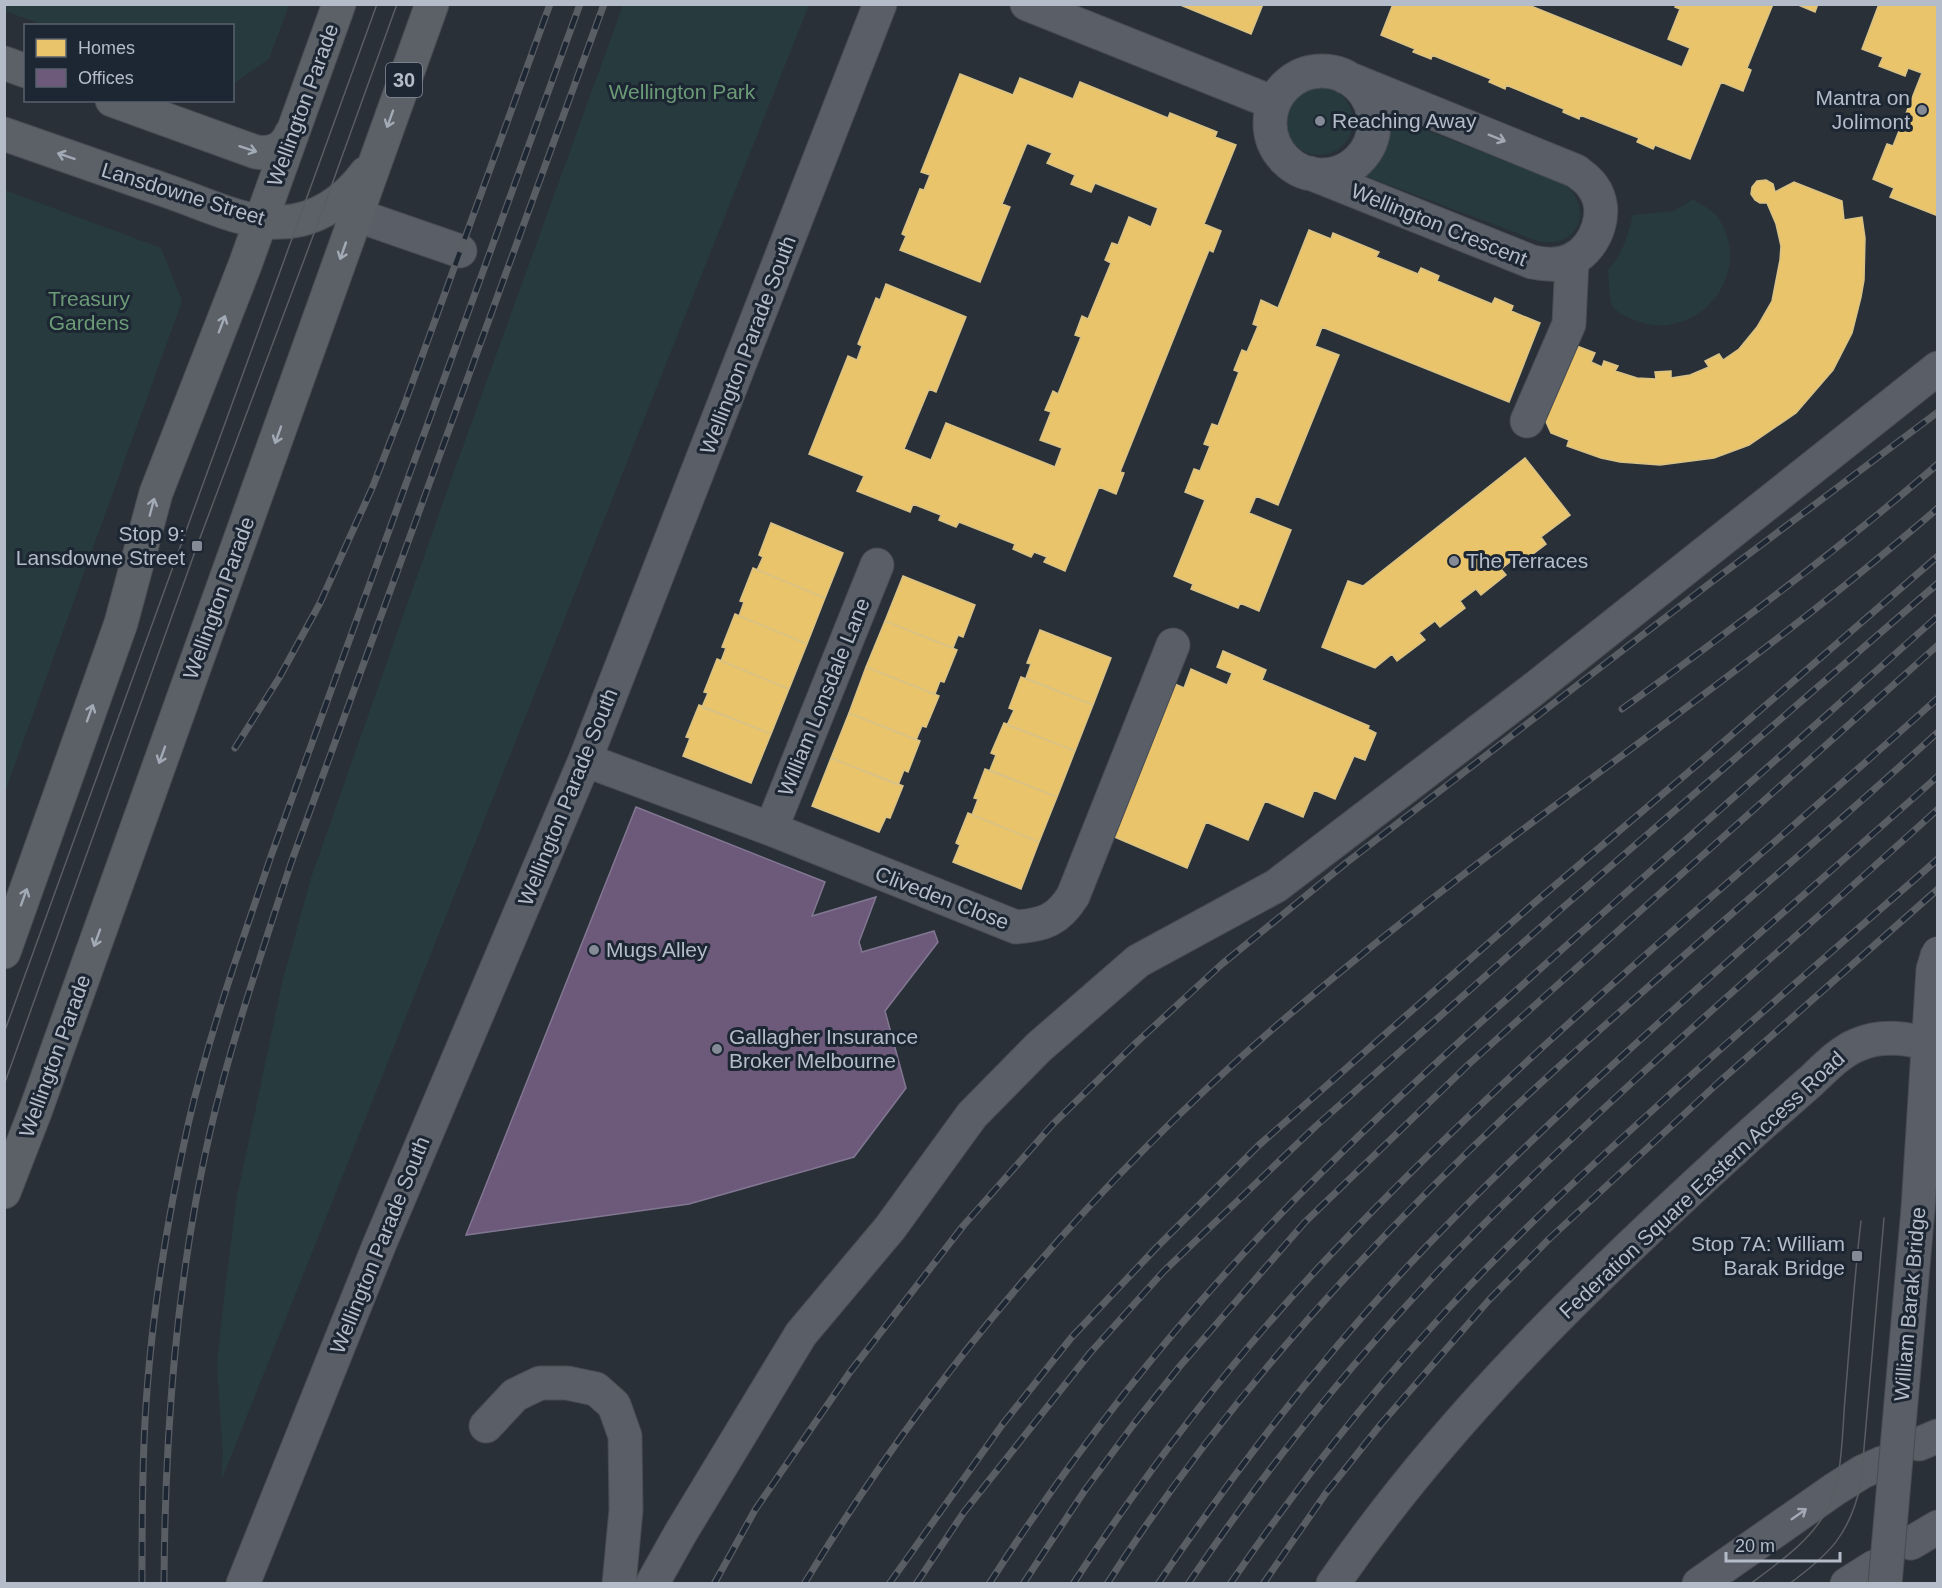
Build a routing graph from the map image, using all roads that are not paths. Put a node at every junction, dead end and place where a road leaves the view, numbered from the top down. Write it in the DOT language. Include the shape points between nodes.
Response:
graph roads {
  1 [pos="339,4"];
  2 [pos="432,4"];
  3 [pos="880,4"];
  4 [pos="1027,4"];
  5 [pos="4,63"];
  6 [pos="24,70"];
  7 [pos="1345,77"];
  8 [pos="118,102"];
  9 [pos="1274,103"];
  10 [pos="4,134"];
  11 [pos="291,134"];
  12 [pos="377,157"];
  13 [pos="1310,173"];
  14 [pos="356,215"];
  15 [pos="261,221"];
  16 [pos="460,251"];
  17 [pos="1572,260"];
  18 [pos="1938,368"];
  19 [pos="1527,421"];
  20 [pos="877,565"];
  21 [pos="1173,645"];
  22 [pos="585,760"];
  23 [pos="771,829"];
  24 [pos="4,952"];
  25 [pos="1935,962"];
  26 [pos="1938,1046"];
  27 [pos="4,1192"];
  28 [pos="486,1426"];
  29 [pos="1882,1462"];
  30 [pos="1879,1575"];
  31 [pos="243,1584"];
  32 [pos="619,1584"];
  33 [pos="652,1584"];
  34 [pos="1333,1584"];
  35 [pos="1699,1584"];
  36 [pos="1847,1584"];
  1 -- 11 [label="main road, Wellington Parade"];
  2 -- 12 [label="main road, Wellington Parade / 30, one-way"];
  3 -- 22 [label="street, Wellington Parade South"];
  4 -- 9 [label="street"];
  5 -- 6 [label="main road"];
  7 -- 9 [label="street" via="1321,71 1304,74 1290,83"];
  7 -- 13 [label="street" via="1359,87 1369,102 1372,136 1359,159 1344,170"];
  7 -- 17 [label="street, one-way" via="1567,166 1585,178 1595,190 1600,218 1588,247"];
  8 -- 11 [label="main road, one-way" via="256,152 280,149"];
  9 -- 13 [label="street" via="1271,129 1275,146 1286,160"];
  15 -- 10 [label="main road, Lansdowne Street, one-way"];
  11 -- 15 [label="main road, Wellington Parade"];
  12 -- 14 [label="main road, Wellington Parade / 30"];
  12 -- 15 [label="main road, Lansdowne Street" via="356,186 330,207 307,218"];
  13 -- 17 [label="street, Wellington Crescent" via="1532,262 1553,265"];
  14 -- 16 [label="street"];
  14 -- 27 [label="main road, Wellington Parade / 30, one-way"];
  24 -- 15 [label="main road, Wellington Parade, one-way" via="110,657 156,493"];
  17 -- 19 [label="street" via="1569,324"];
  18 -- 33 [label="street" via="1530,692 1276,886 1138,961 1039,1047 972,1115 890,1228 801,1334"];
  20 -- 23 [label="street, William Lonsdale Lane"];
  21 -- 23 [label="street, Cliveden Close" via="1073,896 1064,910 1049,921 1016,927"];
  22 -- 23 [label="street, Cliveden Close"];
  22 -- 31 [label="street, Wellington Parade South" via="380,1243"];
  25 -- 30 [label="street, William Barak Bridge, bridge" via="1918,1209"];
  26 -- 34 [label="street, Federation Square Eastern Access Road" via="1906,1039 1875,1039 1856,1045 1836,1059 1614,1260 1502,1376 1443,1441"];
  28 -- 32 [label="street" via="515,1395 540,1383 596,1389 614,1405 625,1436 626,1510"];
  35 -- 29 [label="street, one-way" via="1835,1489"];
  30 -- 36 [label="street"];
}
